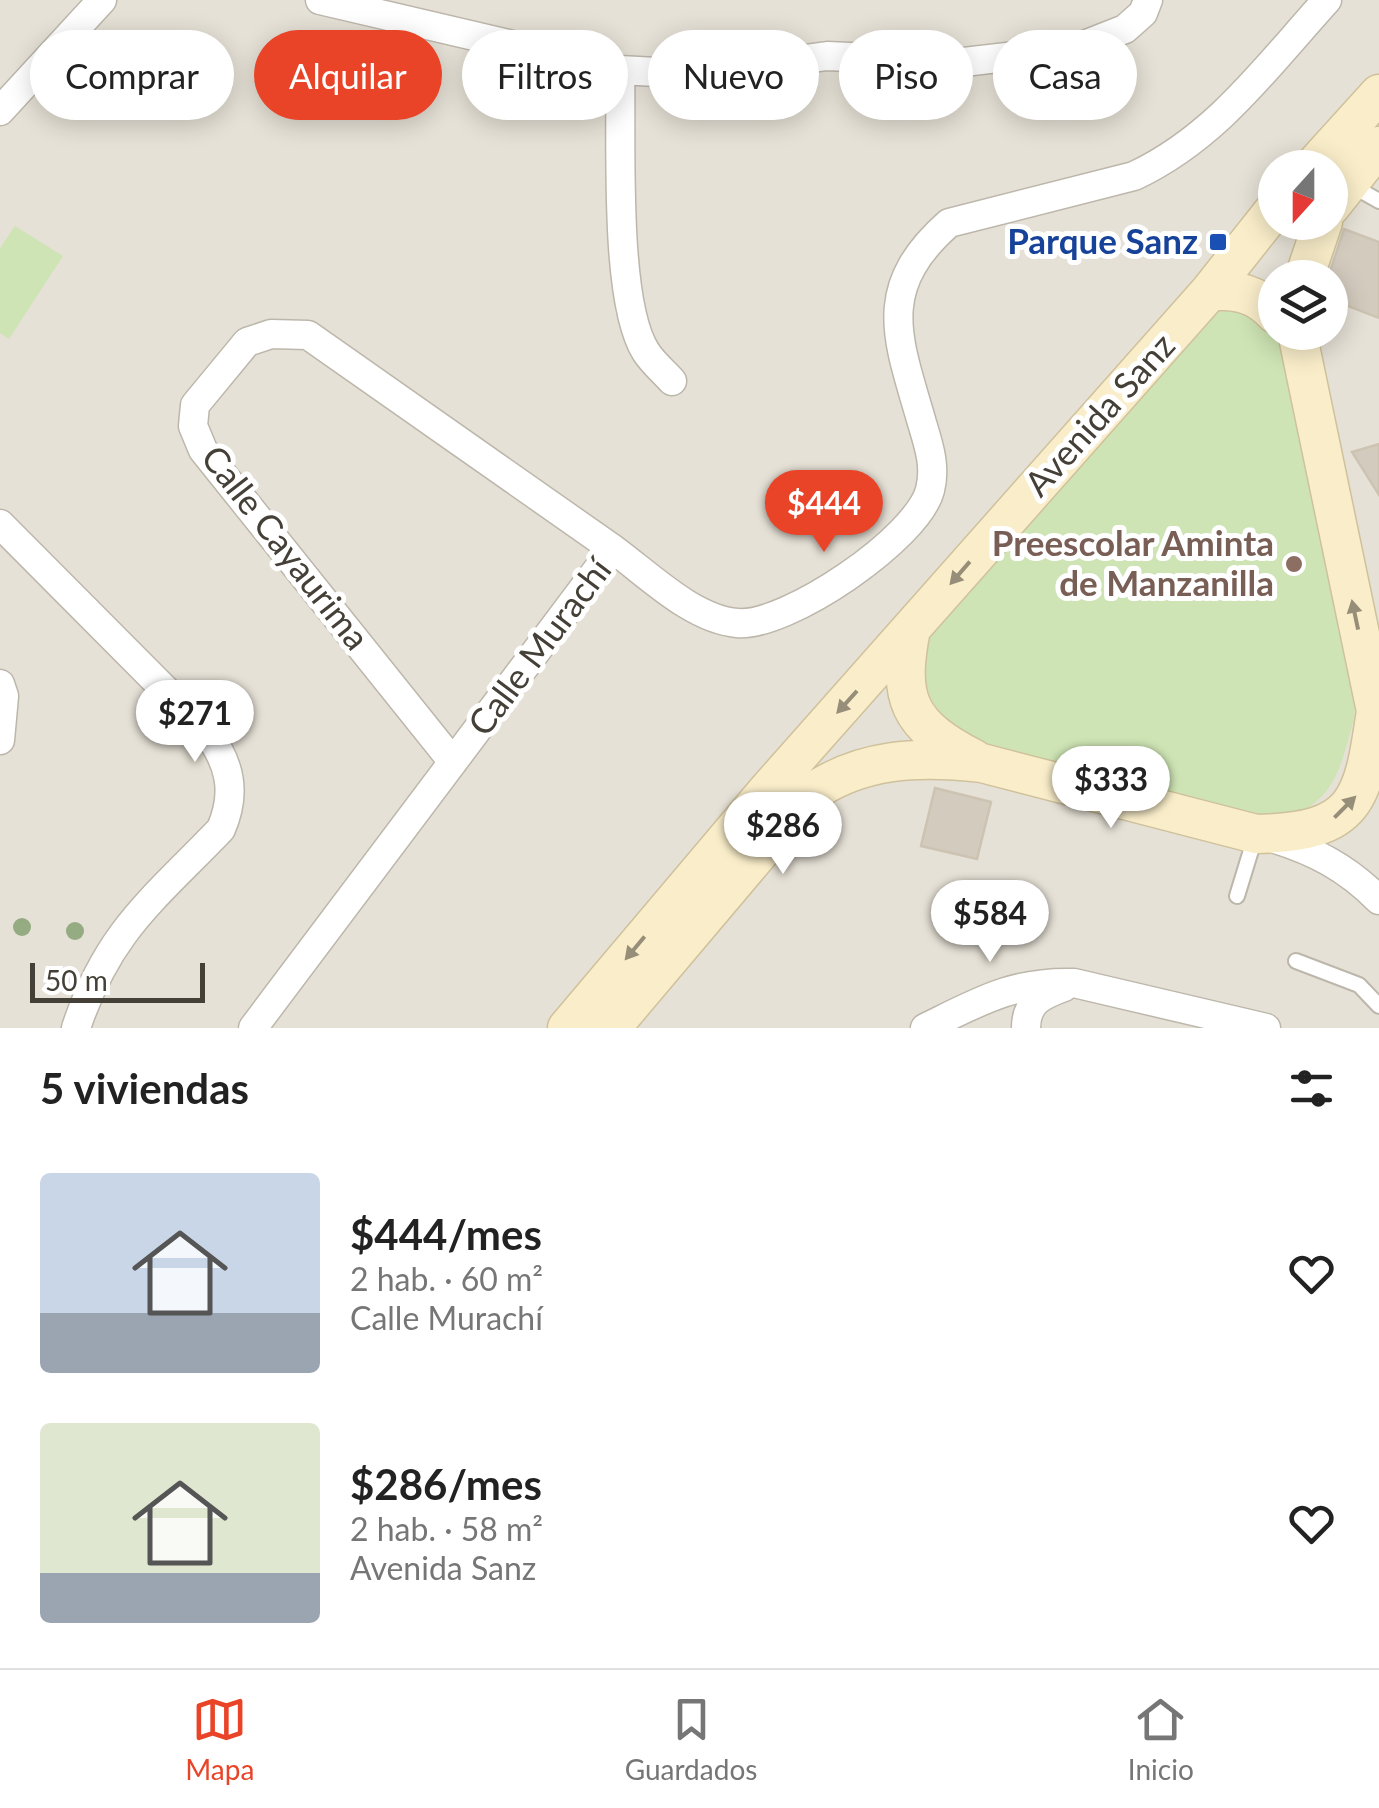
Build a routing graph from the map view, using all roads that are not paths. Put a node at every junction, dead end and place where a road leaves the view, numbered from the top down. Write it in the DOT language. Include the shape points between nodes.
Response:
graph roads {
  1 [pos="102,0"];
  2 [pos="320,0"];
  3 [pos="1148,0"];
  4 [pos="1326,0"];
  5 [pos="462,33"];
  6 [pos="628,70"];
  7 [pos="1379,94"];
  8 [pos="0,111"];
  9 [pos="621,120"];
  10 [pos="1379,146"];
  11 [pos="1328,150"];
  12 [pos="1352,197"];
  13 [pos="1258,230"];
  14 [pos="1210,290"];
  15 [pos="1258,302"];
  16 [pos="1294,350"];
  17 [pos="672,381"];
  18 [pos="0,524"];
  19 [pos="614,550"];
  20 [pos="912,629"];
  21 [pos="0,684"];
  22 [pos="1378,717"];
  23 [pos="0,740"];
  24 [pos="453,762"];
  25 [pos="982,764"];
  26 [pos="1256,834"];
  27 [pos="1237,896"];
  28 [pos="1379,900"];
  29 [pos="1296,961"];
  30 [pos="1074,982"];
  31 [pos="1379,1006"];
  32 [pos="76,1028"];
  33 [pos="253,1028"];
  34 [pos="567,1028"];
  35 [pos="611,1028"];
  36 [pos="925,1028"];
  37 [pos="1026,1028"];
  38 [pos="1266,1028"];
  1 -- 8 [label="street"];
  2 -- 5 [label="street"];
  3 -- 6 [label="street" via="1125,30 1074,49 1016,57 935,62 857,55 724,70"];
  4 -- 19 [label="street, Calle Murachí" via="1216,123 1162,163 949,223 929,240 901,285 896,312 933,464 930,492 894,540 789,610 738,624 692,606"];
  7 -- 11 [label="street"];
  9 -- 17 [label="street" via="623,252 632,318 646,352"];
  10 -- 12 [label="street"];
  13 -- 14 [label="street, Avenida Sanz"];
  14 -- 15 [label="street" via="1234,290"];
  14 -- 20 [label="street, Avenida Sanz, one-way"];
  22 -- 16 [label="street, one-way"];
  18 -- 32 [label="street" via="206,732 222,752 232,786 221,829 120,934"];
  19 -- 24 [label="street, Calle Murachí"];
  19 -- 24 [label="street, Calle Cayaurima" via="308,335 271,334 248,342 195,405 193,426 203,450"];
  20 -- 25 [label="street" via="903,668 907,698 924,725"];
  20 -- 34 [label="street, Avenida Sanz, one-way"];
  21 -- 23 [label="street"];
  26 -- 22 [label="street, one-way" via="1300,832 1349,809 1365,777"];
  24 -- 33 [label="street, Calle Murachí"];
  25 -- 26 [label="street"];
  25 -- 35 [label="street" via="893,760 825,783 807,796"];
  26 -- 27 [label="lane"];
  26 -- 28 [label="street" via="1314,851"];
  29 -- 31 [label="lane" via="1360,986"];
  30 -- 36 [label="street" via="1017,986"];
  30 -- 37 [label="street" via="1039,996"];
  30 -- 38 [label="street"];
}
